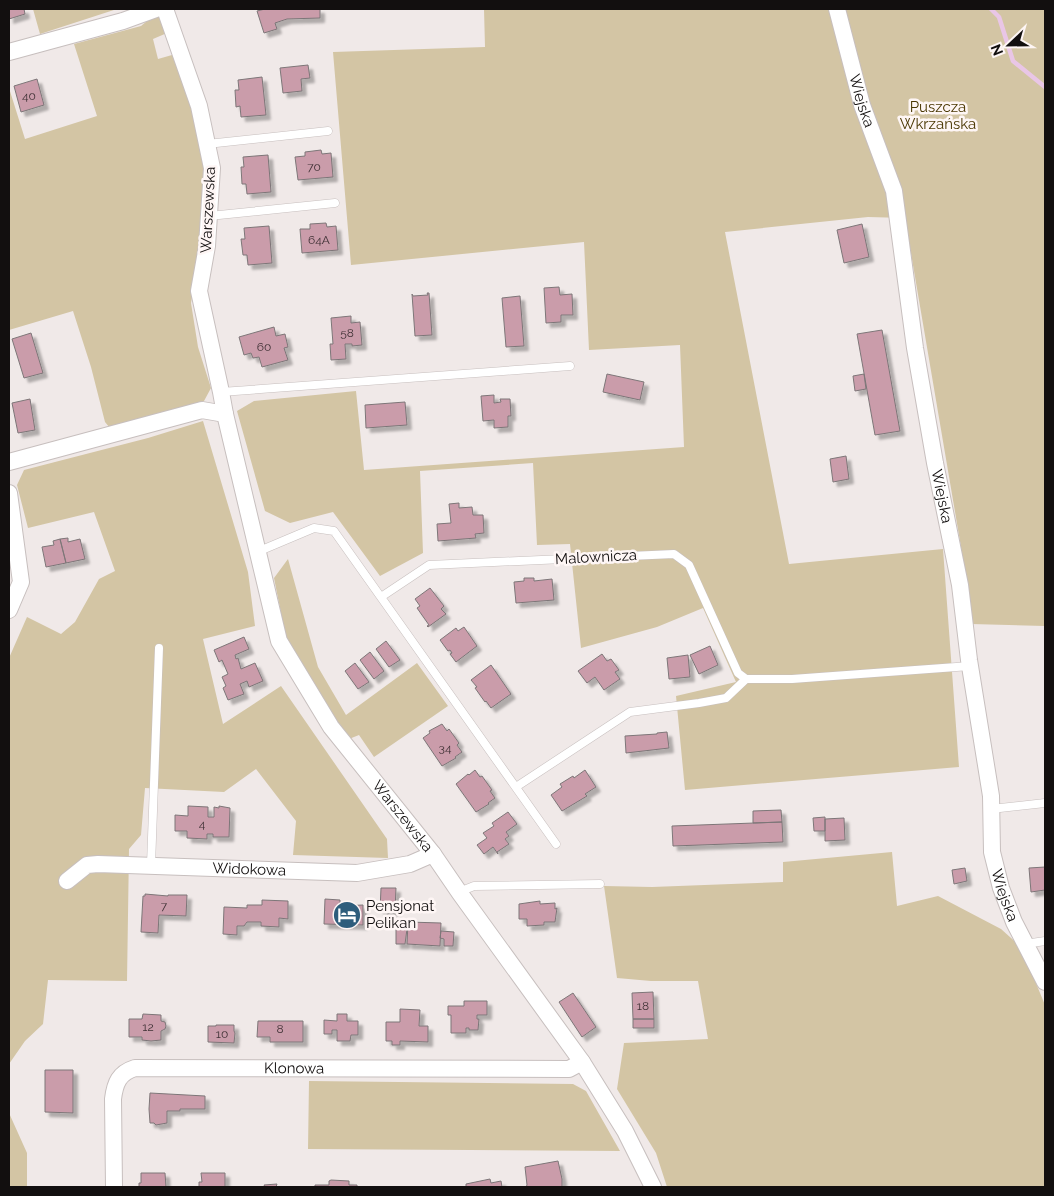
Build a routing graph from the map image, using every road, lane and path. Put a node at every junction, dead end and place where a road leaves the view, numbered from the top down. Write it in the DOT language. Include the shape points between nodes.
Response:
graph roads {
  1 [pos="156,9"];
  2 [pos="164,9"];
  3 [pos="837,9"];
  4 [pos="9,52"];
  5 [pos="328,131"];
  6 [pos="207,144"];
  7 [pos="335,203"];
  8 [pos="209,216"];
  9 [pos="570,366"];
  10 [pos="221,392"];
  11 [pos="225,414"];
  12 [pos="9,462"];
  13 [pos="9,493"];
  14 [pos="258,552"];
  15 [pos="381,597"];
  16 [pos="9,610"];
  17 [pos="159,648"];
  18 [pos="970,666"];
  19 [pos="746,679"];
  20 [pos="516,787"];
  21 [pos="1045,803"];
  22 [pos="991,809"];
  23 [pos="556,844"];
  24 [pos="433,854"];
  25 [pos="151,865"];
  26 [pos="67,881"];
  27 [pos="600,884"];
  28 [pos="459,892"];
  29 [pos="1045,941"];
  30 [pos="1025,944"];
  31 [pos="1045,982"];
  32 [pos="582,1062"];
  33 [pos="114,1187"];
  34 [pos="653,1187"];
  1 -- 4 [label="street"];
  2 -- 6 [label="street, Warszewska" via="199,106"];
  3 -- 18 [label="street, Wiejska" via="862,105 894,191 915,348 960,585"];
  5 -- 6 [label="lane"];
  6 -- 8 [label="street, Warszewska" via="212,168"];
  7 -- 8 [label="lane"];
  8 -- 10 [label="street, Warszewska" via="199,291"];
  9 -- 10 [label="lane"];
  10 -- 11 [label="street, Warszewska"];
  11 -- 12 [label="street" via="202,410"];
  11 -- 14 [label="street, Warszewska"];
  13 -- 16 [label="street" via="21,582"];
  14 -- 15 [label="lane" via="314,528 334,531"];
  14 -- 24 [label="street, Warszewska" via="279,641 331,727"];
  15 -- 19 [label="lane, Malownicza" via="429,565 674,554 689,565 738,673"];
  15 -- 20 [label="lane"];
  17 -- 25 [label="lane"];
  18 -- 19 [label="lane" via="792,679"];
  18 -- 22 [label="street, Wiejska"];
  19 -- 20 [label="lane" via="726,698 630,712"];
  20 -- 23 [label="lane"];
  21 -- 22 [label="lane"];
  22 -- 30 [label="street, Wiejska" via="992,852 1001,888"];
  24 -- 25 [label="street, Widokowa" via="410,864 357,873"];
  24 -- 28 [label="street, Warszewska"];
  25 -- 26 [label="street, Widokowa" via="87,865"];
  27 -- 28 [label="lane" via="474,886"];
  28 -- 32 [label="street, Warszewska"];
  29 -- 30 [label="lane"];
  30 -- 31 [label="street, Wiejska"];
  32 -- 33 [label="street, Klonowa" via="569,1069 127,1070 119,1076 112,1099"];
  32 -- 34 [label="street, Warszewska" via="625,1131"];
}
